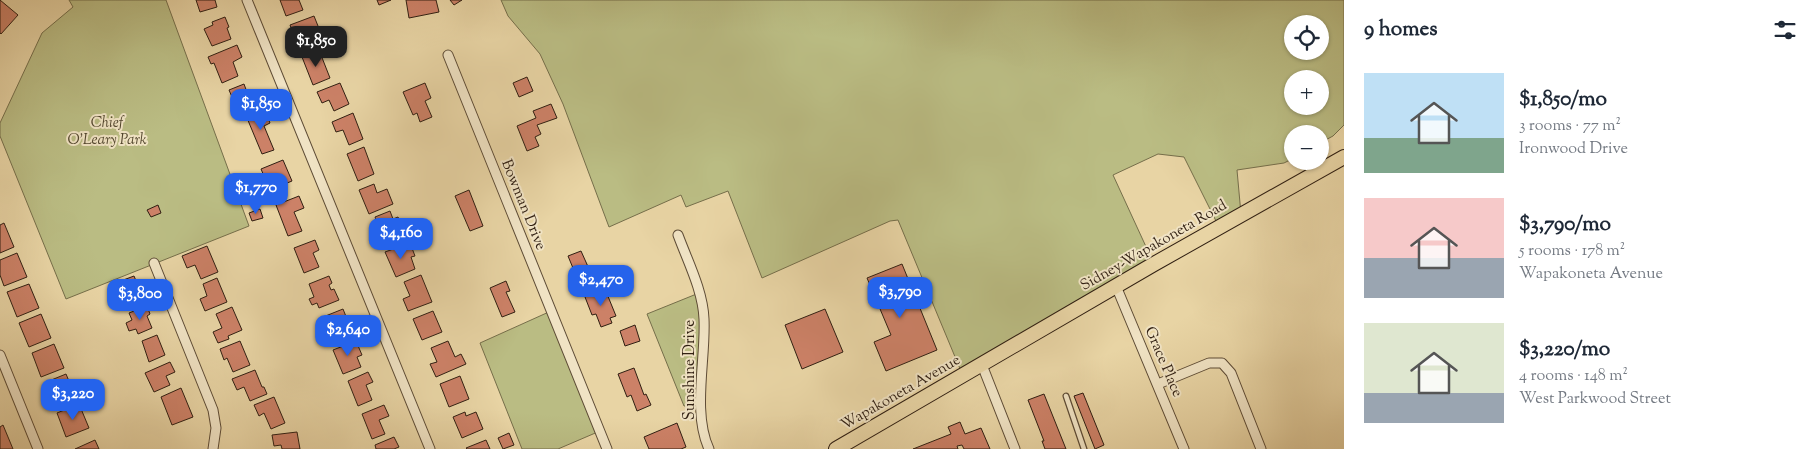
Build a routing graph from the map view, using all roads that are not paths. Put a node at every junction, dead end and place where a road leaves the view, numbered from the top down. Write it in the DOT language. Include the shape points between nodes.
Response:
graph roads {
  1 [pos="247,0"];
  2 [pos="448,55"];
  3 [pos="1344,157"];
  4 [pos="678,235"];
  5 [pos="154,263"];
  6 [pos="1116,286"];
  7 [pos="0,354"];
  8 [pos="982,365"];
  9 [pos="1158,384"];
  10 [pos="1066,396"];
  11 [pos="38,449"];
  12 [pos="213,449"];
  13 [pos="430,449"];
  14 [pos="607,449"];
  15 [pos="709,449"];
  16 [pos="836,449"];
  17 [pos="1015,449"];
  18 [pos="1084,449"];
  19 [pos="1184,449"];
  20 [pos="1261,449"];
  1 -- 13 [label="street"];
  2 -- 14 [label="street, Bowman Drive"];
  3 -- 6 [label="main road, Sidney-Wapakoneta Road"];
  4 -- 15 [label="street, Sunshine Drive" via="703,305 701,405 704,439"];
  5 -- 12 [label="street" via="213,410 216,428"];
  6 -- 8 [label="main road, Sidney-Wapakoneta Road"];
  6 -- 9 [label="street, Grace Place"];
  7 -- 11 [label="street"];
  8 -- 16 [label="main road, Wapakoneta Avenue"];
  8 -- 17 [label="street"];
  9 -- 19 [label="street, Grace Place"];
  9 -- 20 [label="street" via="1209,362 1222,364 1231,373"];
  10 -- 18 [label="lane"];
}
